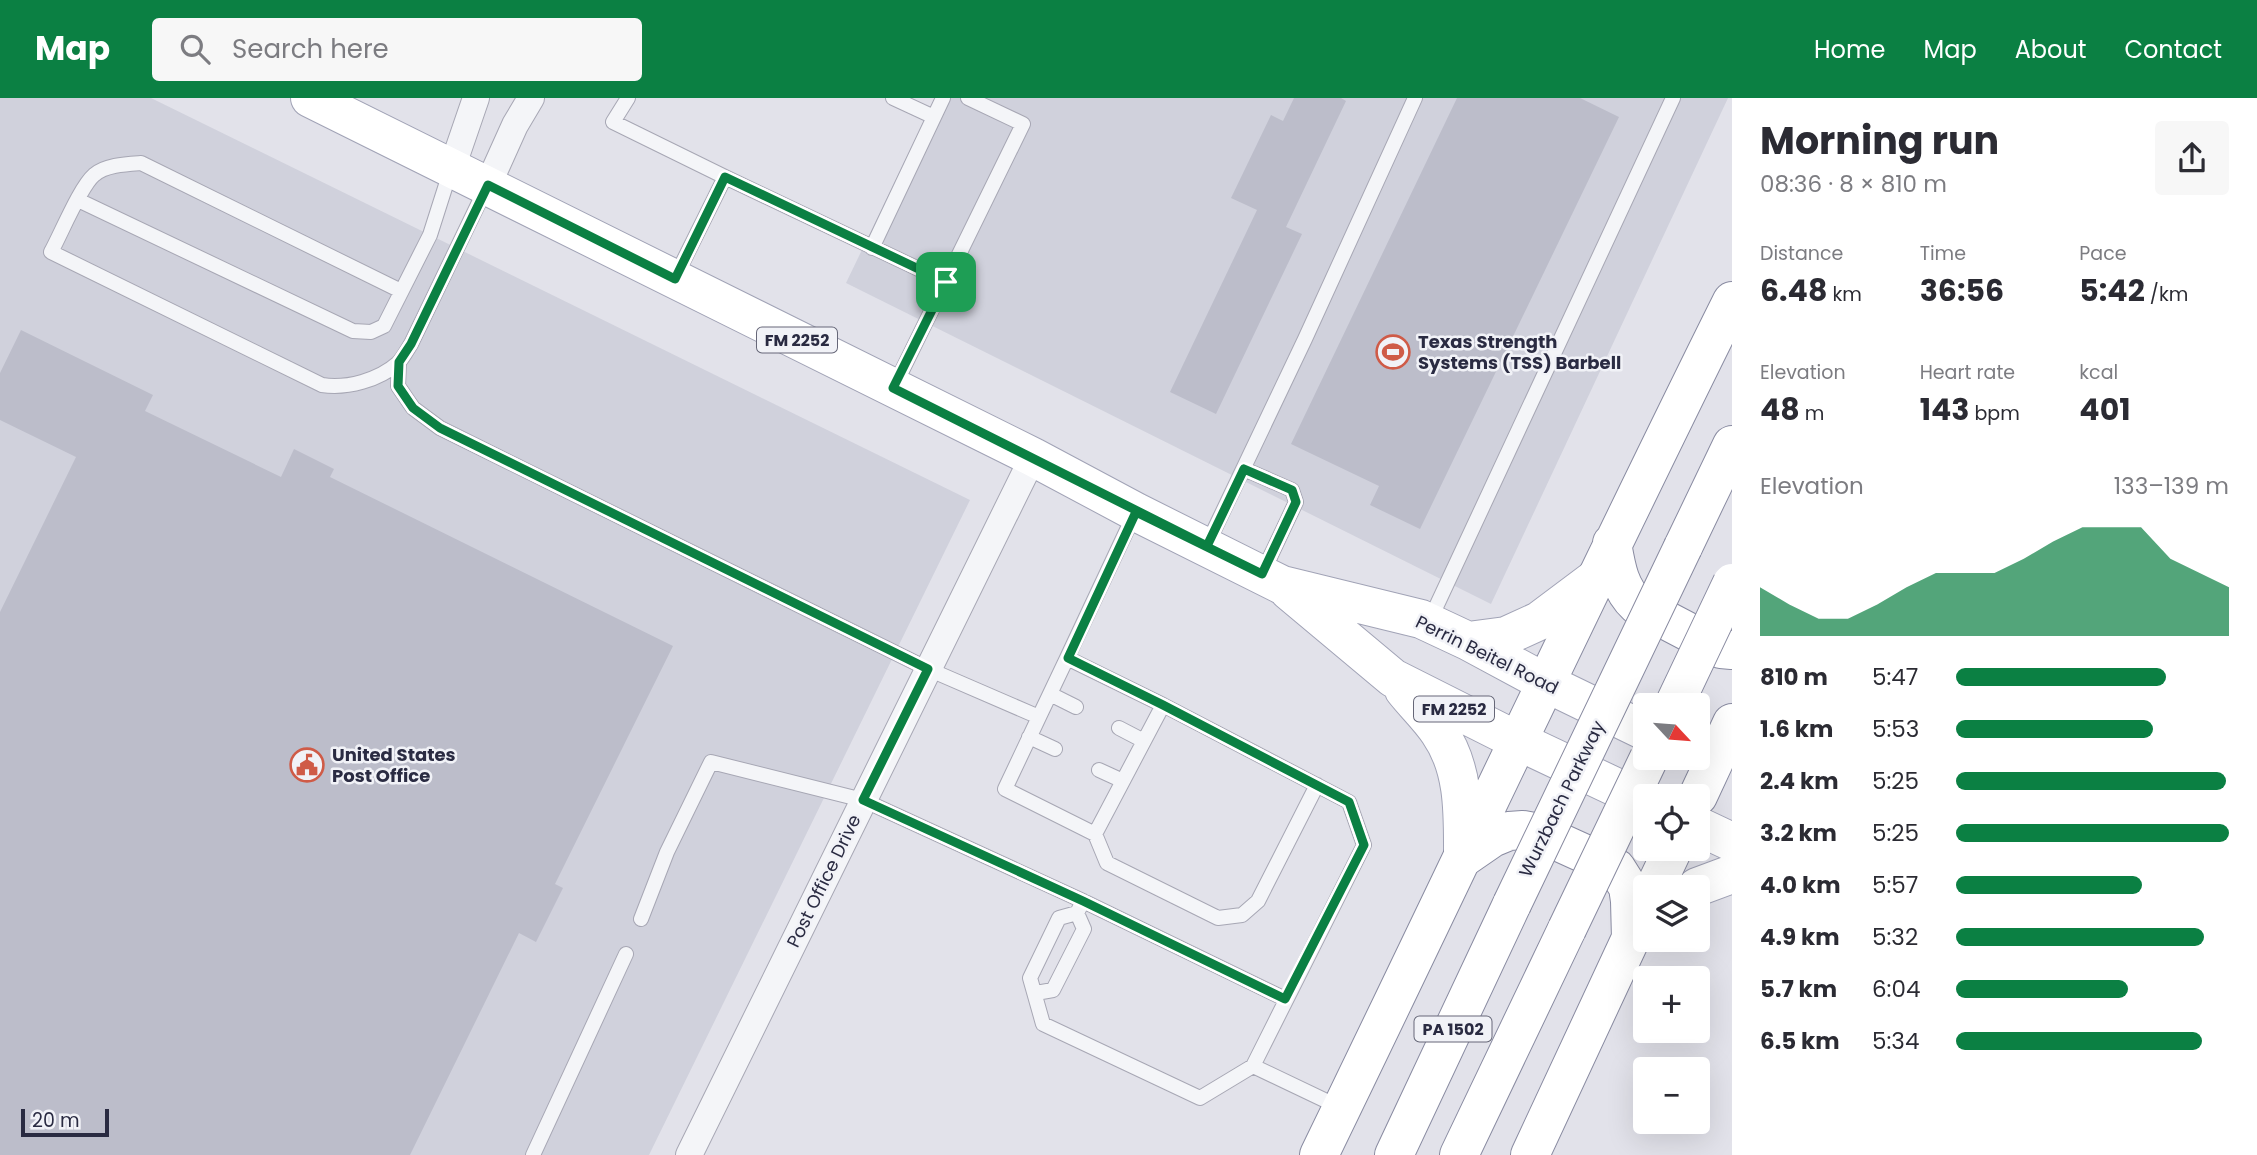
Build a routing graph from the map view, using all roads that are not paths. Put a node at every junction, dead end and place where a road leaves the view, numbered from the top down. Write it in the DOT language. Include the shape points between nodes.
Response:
graph roads {
  1 [pos="310,98"];
  2 [pos="476,98"];
  3 [pos="531,98"];
  4 [pos="628,98"];
  5 [pos="893,98"];
  6 [pos="943,98"];
  7 [pos="968,98"];
  8 [pos="1415,98"];
  9 [pos="1673,98"];
  10 [pos="934,117"];
  11 [pos="452,168"];
  12 [pos="725,177"];
  13 [pos="488,185"];
  14 [pos="78,200"];
  15 [pos="872,248"];
  16 [pos="675,279"];
  17 [pos="946,282"];
  18 [pos="401,291"];
  19 [pos="1732,301"];
  20 [pos="399,362"];
  21 [pos="893,388"];
  22 [pos="1732,445"];
  23 [pos="1033,457"];
  24 [pos="1244,469"];
  25 [pos="1136,512"];
  26 [pos="1612,543"];
  27 [pos="1207,546"];
  28 [pos="1595,579"];
  29 [pos="1272,580"];
  30 [pos="1732,583"];
  31 [pos="1429,624"];
  32 [pos="1468,641"];
  33 [pos="1732,650"];
  34 [pos="1068,658"];
  35 [pos="928,669"];
  36 [pos="1393,678"];
  37 [pos="1546,683"];
  38 [pos="1680,693"];
  39 [pos="1049,694"];
  40 [pos="1163,705"];
  41 [pos="1076,708"];
  42 [pos="1039,717"];
  43 [pos="1732,723"];
  44 [pos="1633,725"];
  45 [pos="1119,728"];
  46 [pos="1030,737"];
  47 [pos="1144,741"];
  48 [pos="1518,741"];
  49 [pos="1055,749"];
  50 [pos="1099,770"];
  51 [pos="1642,770"];
  52 [pos="1710,772"];
  53 [pos="1123,781"];
  54 [pos="1317,785"];
  55 [pos="1633,795"];
  56 [pos="863,800"];
  57 [pos="1710,832"];
  58 [pos="1095,834"];
  59 [pos="1732,842"];
  60 [pos="1463,858"];
  61 [pos="1732,874"];
  62 [pos="1710,882"];
  63 [pos="1633,905"];
  64 [pos="1080,907"];
  65 [pos="641,919"];
  66 [pos="1633,939"];
  67 [pos="626,954"];
  68 [pos="1036,993"];
  69 [pos="1285,999"];
  70 [pos="1253,1066"];
  71 [pos="1341,1108"];
  72 [pos="533,1155"];
  73 [pos="689,1155"];
  74 [pos="1319,1155"];
  75 [pos="1394,1155"];
  76 [pos="1459,1155"];
  77 [pos="1530,1155"];
  1 -- 11 [label="main road, Perrin Beitel Road / FM 2252"];
  2 -- 11 [label="street"];
  3 -- 13 [label="street"];
  4 -- 12 [label="lane" via="613,122"];
  5 -- 10 [label="lane"];
  6 -- 10 [label="lane"];
  7 -- 17 [label="lane" via="1023,124"];
  8 -- 24 [label="lane"];
  9 -- 31 [label="lane"];
  10 -- 15 [label="lane"];
  11 -- 13 [label="main road, Perrin Beitel Road / FM 2252"];
  11 -- 18 [label="lane" via="430,235"];
  12 -- 15 [label="lane"];
  12 -- 16 [label="lane"];
  13 -- 16 [label="main road, Perrin Beitel Road / FM 2252"];
  13 -- 20 [label="lane"];
  14 -- 18 [label="lane" via="94,174 121,164 141,163"];
  14 -- 18 [label="lane" via="353,331 371,332 384,326"];
  14 -- 20 [label="lane" via="51,252 322,385 350,385"];
  15 -- 17 [label="lane"];
  16 -- 21 [label="main road, Perrin Beitel Road / FM 2252"];
  17 -- 21 [label="lane"];
  19 -- 26 [label="main road"];
  20 -- 35 [label="lane" via="398,386 413,408 440,428"];
  21 -- 23 [label="main road, Perrin Beitel Road / FM 2252"];
  22 -- 75 [label="main road, Wurzbach Parkway / PA 1502, bridge"];
  23 -- 25 [label="main road, Perrin Beitel Road / FM 2252"];
  23 -- 35 [label="street, Post Office Drive"];
  24 -- 27 [label="lane"];
  24 -- 29 [label="lane" via="1292,490 1296,502"];
  25 -- 27 [label="main road, Perrin Beitel Road / FM 2252"];
  25 -- 34 [label="lane"];
  26 -- 28 [label="main road"];
  26 -- 33 [label="main road" via="1616,567 1637,605 1721,649"];
  27 -- 29 [label="main road, Perrin Beitel Road / FM 2252"];
  28 -- 32 [label="main road" via="1539,621 1506,636"];
  28 -- 37 [label="main road"];
  29 -- 31 [label="main road, Perrin Beitel Road / FM 2252"];
  29 -- 36 [label="main road, Perrin Beitel Road / FM 2252"];
  30 -- 38 [label="main road, bridge"];
  31 -- 32 [label="main road, Perrin Beitel Road / FM 2252"];
  32 -- 37 [label="main road, Perrin Beitel Road / FM 2252"];
  34 -- 39 [label="lane"];
  34 -- 40 [label="lane"];
  35 -- 42 [label="lane"];
  35 -- 56 [label="street, Post Office Drive"];
  36 -- 48 [label="main road, Perrin Beitel Road / FM 2252"];
  36 -- 60 [label="main road" via="1440,733 1456,769 1463,802"];
  37 -- 44 [label="main road, Perrin Beitel Road / FM 2252"];
  37 -- 48 [label="main road"];
  39 -- 41 [label="lane"];
  39 -- 42 [label="lane"];
  40 -- 47 [label="lane"];
  40 -- 54 [label="lane"];
  42 -- 46 [label="lane"];
  43 -- 52 [label="main road"];
  45 -- 47 [label="lane"];
  46 -- 49 [label="lane"];
  46 -- 58 [label="lane" via="1005,789"];
  47 -- 53 [label="lane"];
  48 -- 55 [label="main road, Perrin Beitel Road / FM 2252"];
  48 -- 60 [label="main road"];
  50 -- 53 [label="lane"];
  51 -- 76 [label="main road, PA 1502, bridge"];
  53 -- 58 [label="lane"];
  54 -- 58 [label="lane" via="1258,901 1242,915 1218,918 1108,863"];
  54 -- 69 [label="lane" via="1349,802 1364,845"];
  56 -- 64 [label="lane"];
  56 -- 65 [label="lane" via="711,762 667,852"];
  56 -- 73 [label="street, Post Office Drive"];
  57 -- 59 [label="main road"];
  60 -- 63 [label="main road" via="1509,831 1539,833 1616,868"];
  60 -- 71 [label="main road"];
  61 -- 62 [label="main road"];
  64 -- 68 [label="lane" via="1059,918 1030,978"];
  64 -- 68 [label="lane" via="1084,929 1053,990"];
  64 -- 69 [label="lane"];
  66 -- 77 [label="main road"];
  67 -- 72 [label="lane"];
  68 -- 70 [label="lane" via="1043,1024 1200,1098"];
  69 -- 70 [label="lane"];
  70 -- 71 [label="lane"];
  71 -- 74 [label="main road"];
}
